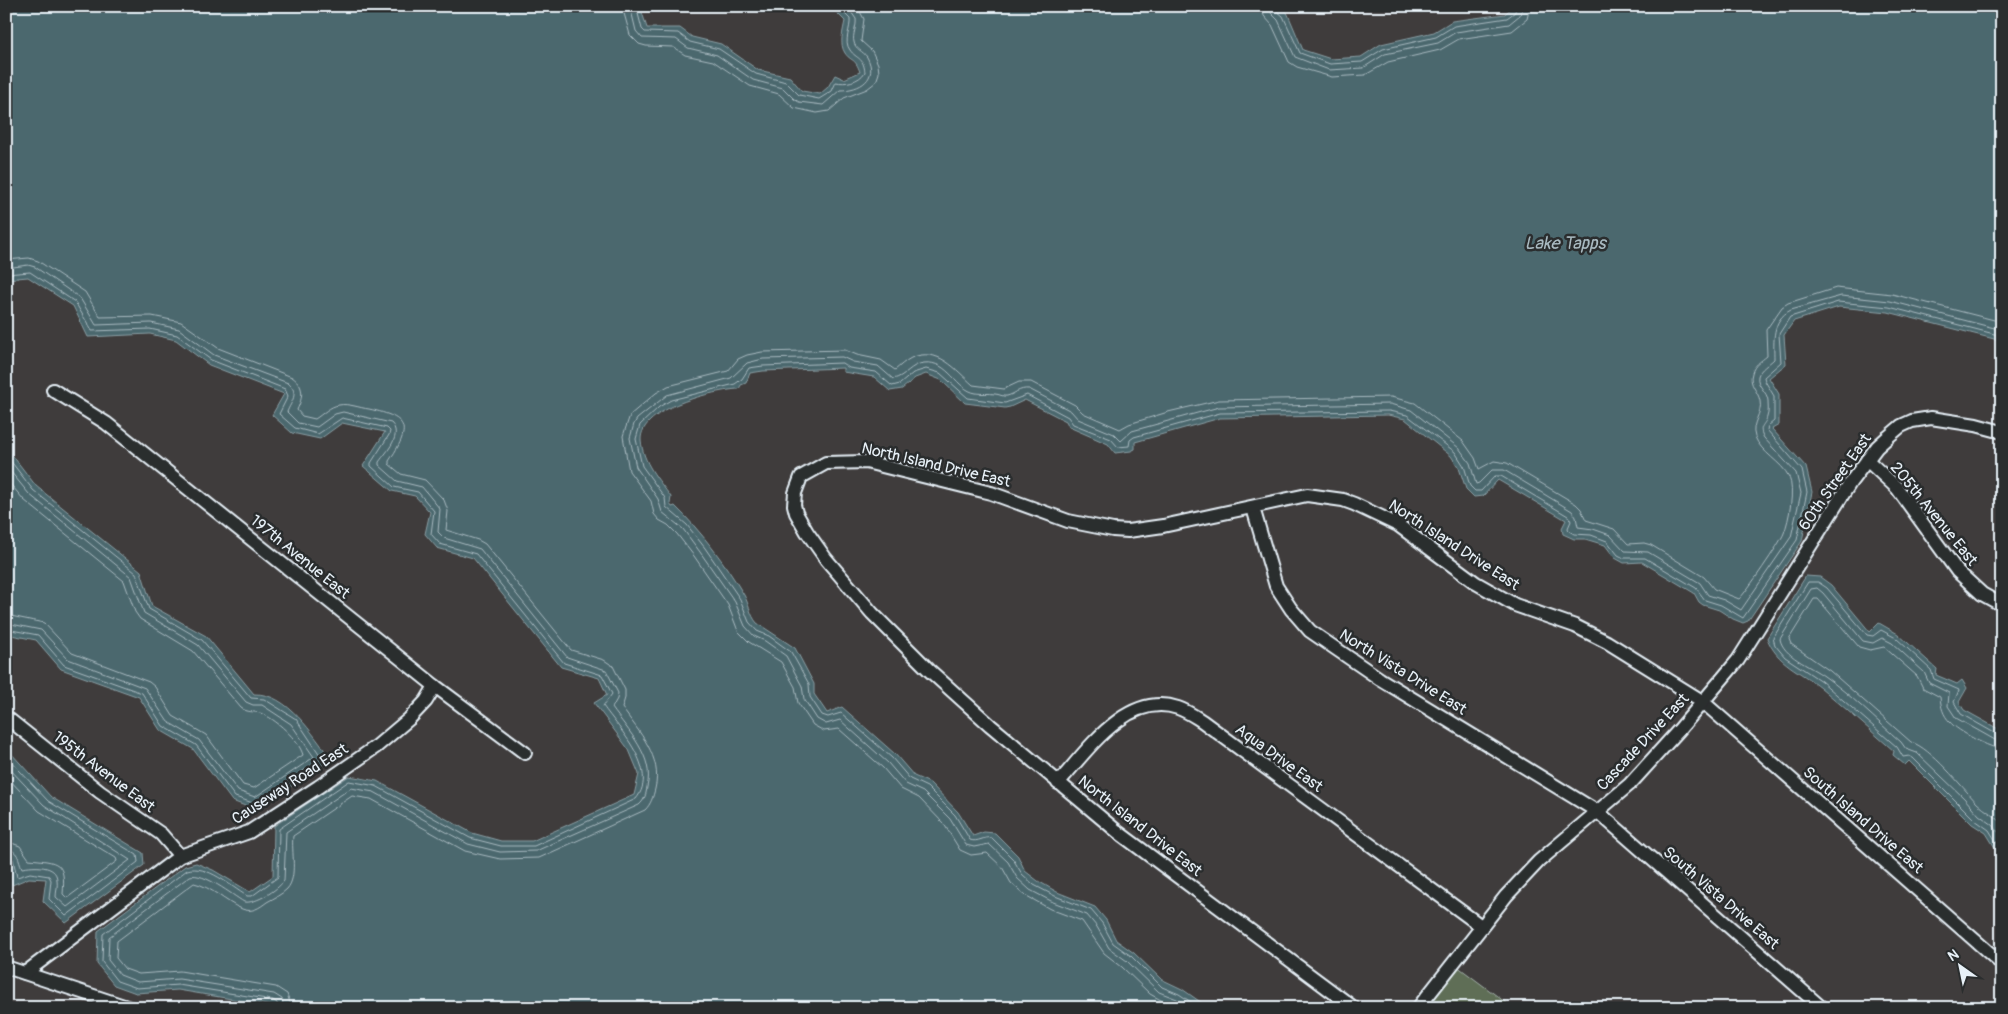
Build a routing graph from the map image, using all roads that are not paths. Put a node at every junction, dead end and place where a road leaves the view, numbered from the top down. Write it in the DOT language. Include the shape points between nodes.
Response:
graph roads {
  1 [pos="53,390"];
  2 [pos="2002,432"];
  3 [pos="1867,460"];
  4 [pos="1252,508"];
  5 [pos="1809,546"];
  6 [pos="2002,606"];
  7 [pos="435,686"];
  8 [pos="1702,701"];
  9 [pos="6,716"];
  10 [pos="525,753"];
  11 [pos="1058,783"];
  12 [pos="1598,812"];
  13 [pos="180,856"];
  14 [pos="1481,926"];
  15 [pos="2002,964"];
  16 [pos="6,966"];
  17 [pos="25,973"];
  18 [pos="130,1008"];
  19 [pos="1354,1008"];
  20 [pos="1418,1008"];
  21 [pos="1822,1008"];
  1 -- 7 [label="street, 197th Avenue East" via="106,423"];
  2 -- 3 [label="street, 60th Street East" via="1941,418 1912,421 1896,430"];
  3 -- 5 [label="street, 60th Street East"];
  3 -- 6 [label="street, 205th Avenue East" via="1896,488 1957,571 1982,594"];
  4 -- 8 [label="street, North Island Drive East" via="1307,496 1354,504 1398,525 1476,583 1515,605 1574,626 1607,642"];
  4 -- 11 [label="street, North Island Drive East" via="1163,526 1113,530 1068,521 991,493 866,462 826,463 801,477 794,499 796,513 816,546 847,585 929,670"];
  4 -- 12 [label="street, North Vista Drive East" via="1276,586 1310,630 1380,679"];
  5 -- 8 [label="street, Cascade Drive East" via="1746,649"];
  7 -- 10 [label="street, 197th Avenue East"];
  7 -- 13 [label="street, Causeway Road East" via="417,712 377,746 278,814 239,837"];
  8 -- 12 [label="street, Cascade Drive East" via="1630,784"];
  8 -- 15 [label="street, South Island Drive East"];
  9 -- 13 [label="street, 195th Avenue East" via="100,792 161,834"];
  11 -- 14 [label="street, Aqua Drive East" via="1107,729 1126,715 1152,706 1177,707 1202,721"];
  11 -- 19 [label="street, North Island Drive East" via="1154,860"];
  12 -- 14 [label="street, Cascade Drive East" via="1528,871"];
  12 -- 21 [label="street, South Vista Drive East"];
  13 -- 17 [label="street, Causeway Road East"];
  14 -- 20 [label="street, Cascade Drive East"];
  16 -- 17 [label="street"];
  17 -- 18 [label="street"];
}
